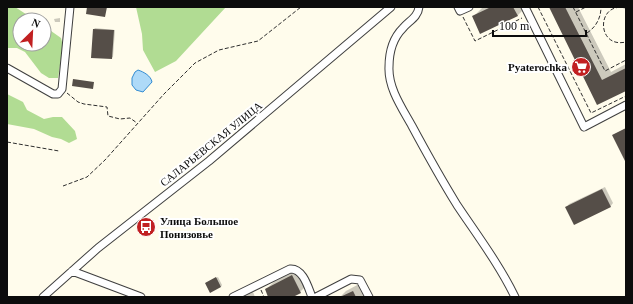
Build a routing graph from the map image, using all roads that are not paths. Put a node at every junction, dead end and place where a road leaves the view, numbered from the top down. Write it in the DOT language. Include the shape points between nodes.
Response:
graph roads {
  1 [pos="70,7"];
  2 [pos="391,7"];
  3 [pos="419,7"];
  4 [pos="469,7"];
  5 [pos="525,7"];
  6 [pos="459,9"];
  7 [pos="7,68"];
  8 [pos="626,105"];
  9 [pos="72,271"];
  10 [pos="43,297"];
  11 [pos="141,297"];
  12 [pos="233,297"];
  13 [pos="312,297"];
  14 [pos="316,297"];
  15 [pos="369,297"];
  16 [pos="515,297"];
  1 -- 7 [label="street" via="62,89 58,94 53,94"];
  2 -- 9 [label="street, САЛАРЬЕВСКАЯ УЛИЦА" via="209,161"];
  3 -- 16 [label="street" via="418,12 403,27 394,42 390,53 390,82 395,96 429,157 503,272"];
  4 -- 6 [label="street"];
  5 -- 8 [label="street" via="584,127"];
  9 -- 10 [label="street, САЛАРЬЕВСКАЯ УЛИЦА"];
  9 -- 11 [label="street"];
  12 -- 13 [label="street" via="290,268 300,273"];
  14 -- 15 [label="street" via="351,279 360,280"];
}
